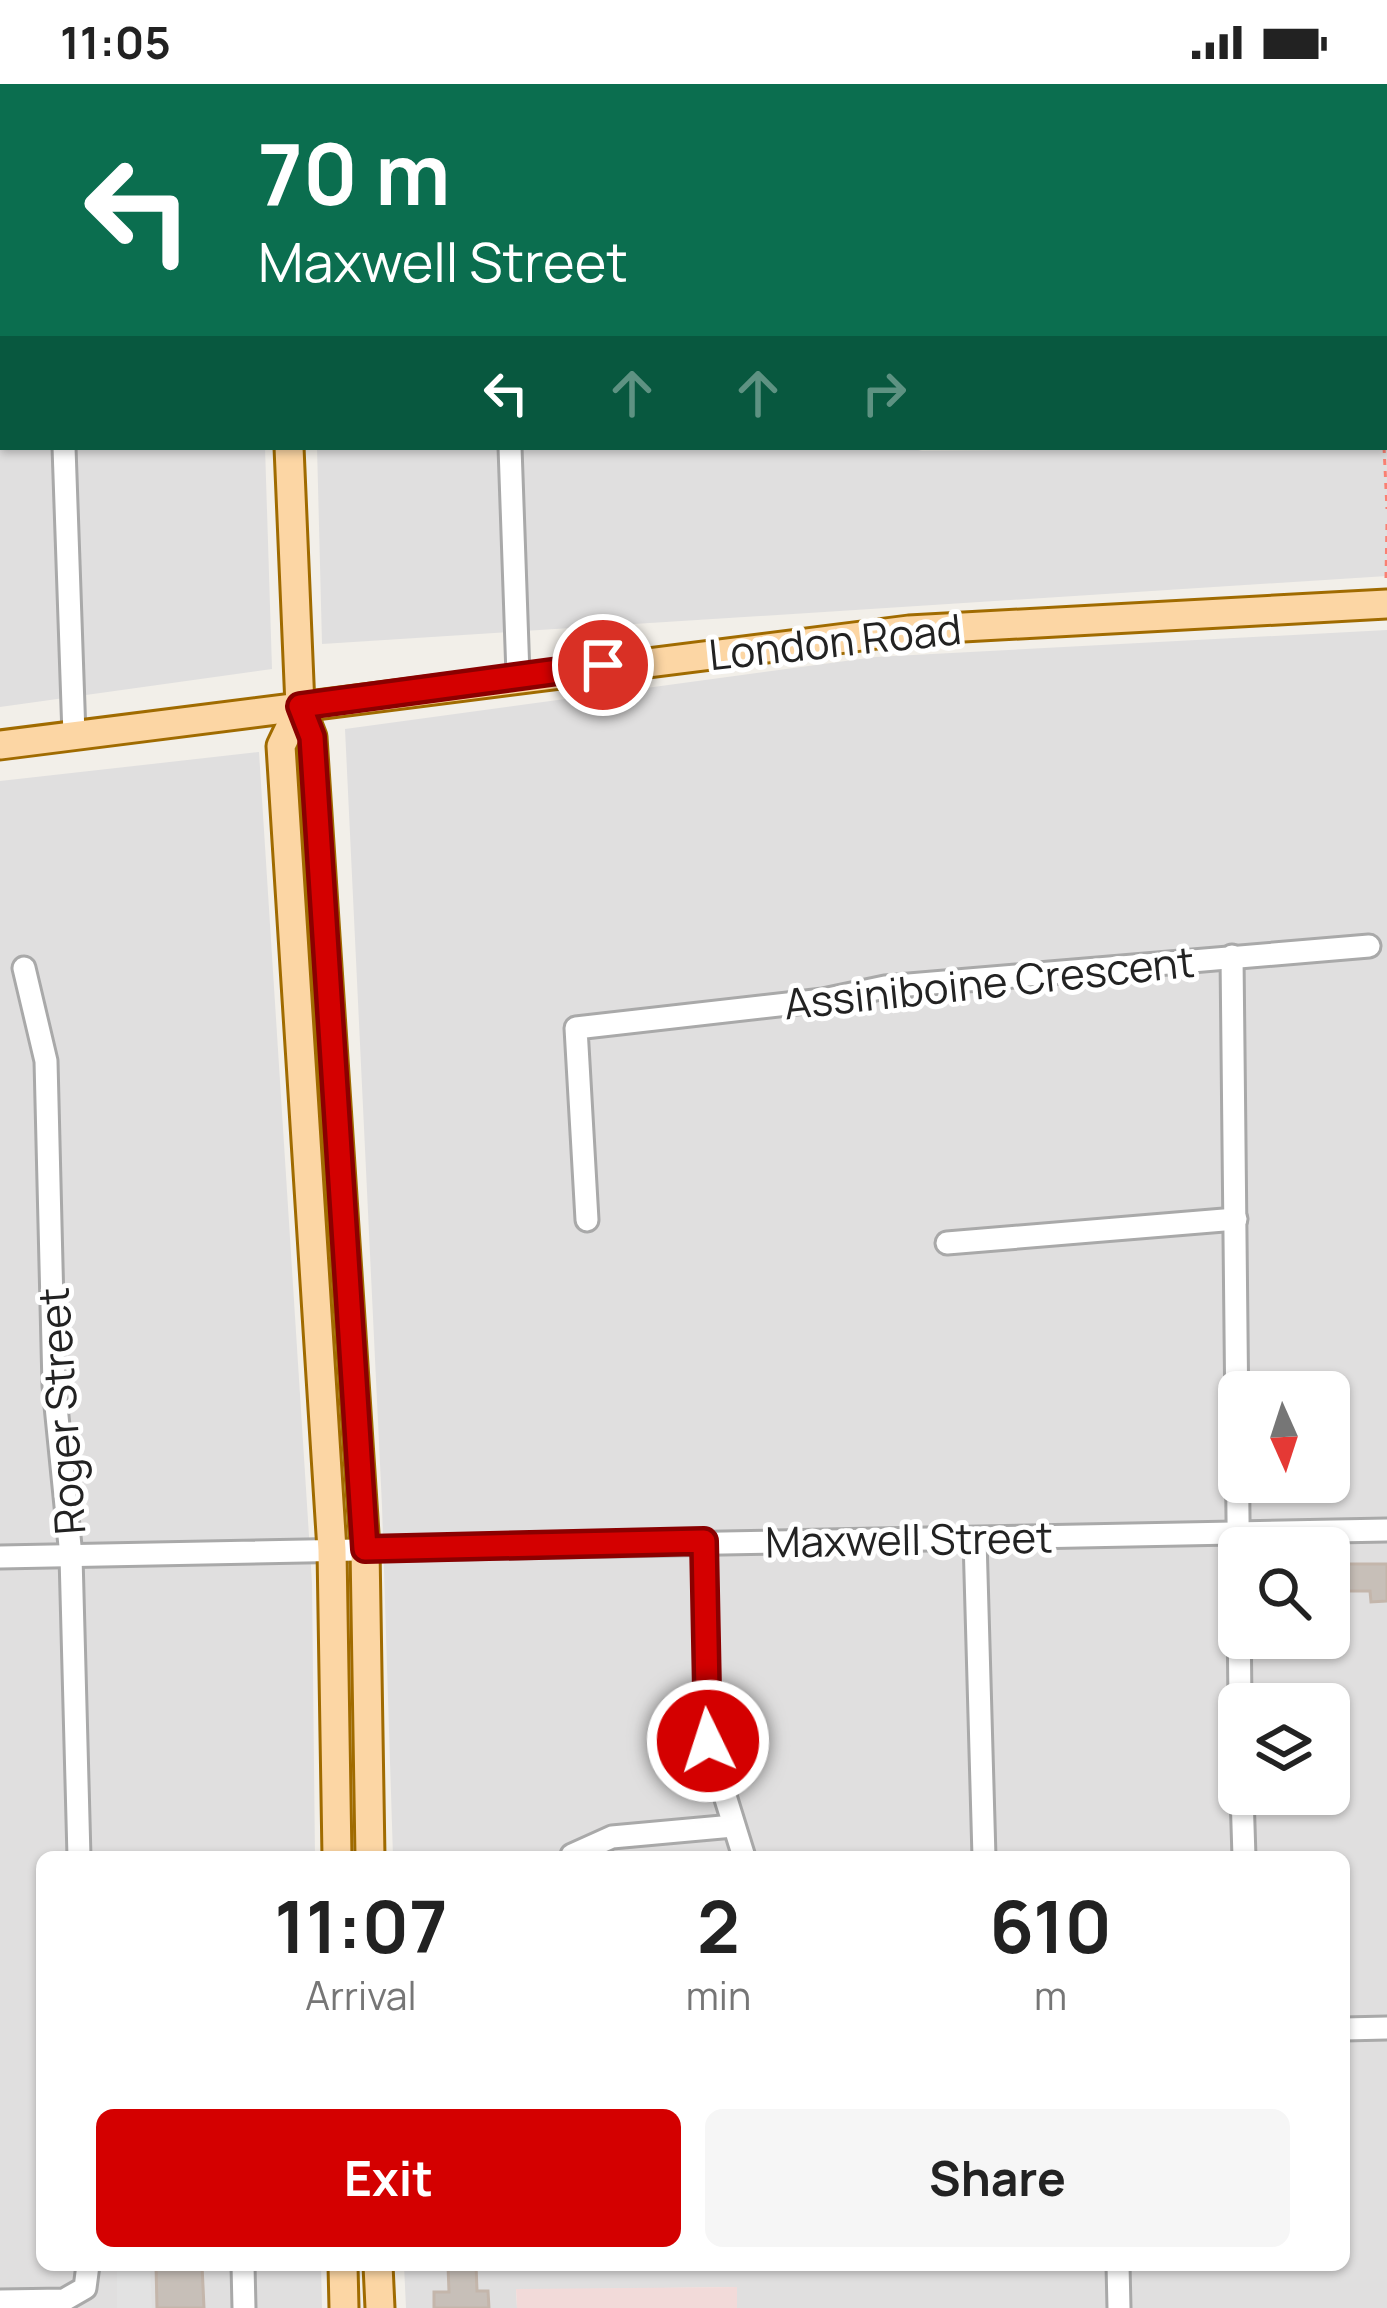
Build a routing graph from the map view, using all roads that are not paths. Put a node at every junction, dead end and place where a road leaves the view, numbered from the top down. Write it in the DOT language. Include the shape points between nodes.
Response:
graph roads {
  1 [pos="64,450"];
  2 [pos="289,450"];
  3 [pos="510,450"];
  4 [pos="1387,604"];
  5 [pos="518,676"];
  6 [pos="300,706"];
  7 [pos="74,735"];
  8 [pos="0,746"];
  9 [pos="1370,946"];
  10 [pos="1232,956"];
  11 [pos="23,968"];
  12 [pos="1236,1219"];
  13 [pos="586,1220"];
  14 [pos="946,1243"];
  15 [pos="1238,1527"];
  16 [pos="1387,1530"];
  17 [pos="1350,1531"];
  18 [pos="1218,1535"];
  19 [pos="975,1539"];
  20 [pos="704,1541"];
  21 [pos="365,1549"];
  22 [pos="332,1550"];
  23 [pos="71,1556"];
  24 [pos="0,1557"];
  25 [pos="1243,1815"];
  26 [pos="733,1826"];
  27 [pos="79,1851"];
  28 [pos="337,1851"];
  29 [pos="370,1851"];
  30 [pos="581,1851"];
  31 [pos="742,1851"];
  32 [pos="984,1851"];
  33 [pos="1244,1851"];
  34 [pos="1350,2029"];
  35 [pos="1387,2029"];
  36 [pos="86,2271"];
  37 [pos="243,2271"];
  38 [pos="343,2271"];
  39 [pos="378,2271"];
  40 [pos="1118,2271"];
  41 [pos="0,2301"];
  42 [pos="244,2308"];
  43 [pos="344,2308"];
  44 [pos="380,2308"];
  45 [pos="1119,2308"];
  1 -- 7 [label="street"];
  2 -- 6 [label="main road"];
  3 -- 5 [label="street"];
  4 -- 5 [label="main road, London Road" via="909,630"];
  5 -- 6 [label="main road, London Road"];
  6 -- 7 [label="main road, London Road"];
  6 -- 21 [label="main road" via="312,737"];
  6 -- 22 [label="main road" via="281,746"];
  7 -- 8 [label="main road, London Road"];
  9 -- 10 [label="street"];
  10 -- 12 [label="street, Assiniboine Crescent"];
  10 -- 13 [label="street, Assiniboine Crescent" via="907,985 576,1028"];
  11 -- 23 [label="street, Roger Street" via="46,1061 54,1386"];
  12 -- 14 [label="street"];
  12 -- 15 [label="street, Assiniboine Crescent"];
  16 -- 17 [label="street, Maxwell Street"];
  18 -- 19 [label="street, Maxwell Street"];
  19 -- 20 [label="street, Maxwell Street"];
  19 -- 32 [label="street"];
  20 -- 21 [label="street, Maxwell Street"];
  20 -- 26 [label="street" via="708,1741"];
  21 -- 22 [label="street, Maxwell Street"];
  21 -- 29 [label="main road"];
  22 -- 23 [label="street, Maxwell Street"];
  22 -- 28 [label="main road"];
  23 -- 24 [label="street, Maxwell Street"];
  23 -- 27 [label="street, Roger Street"];
  25 -- 33 [label="street"];
  26 -- 30 [label="street" via="612,1837"];
  26 -- 31 [label="street"];
  34 -- 35 [label="street"];
  36 -- 41 [label="street" via="80,2294"];
  37 -- 42 [label="street"];
  38 -- 43 [label="main road"];
  39 -- 44 [label="main road"];
  40 -- 45 [label="street"];
}
